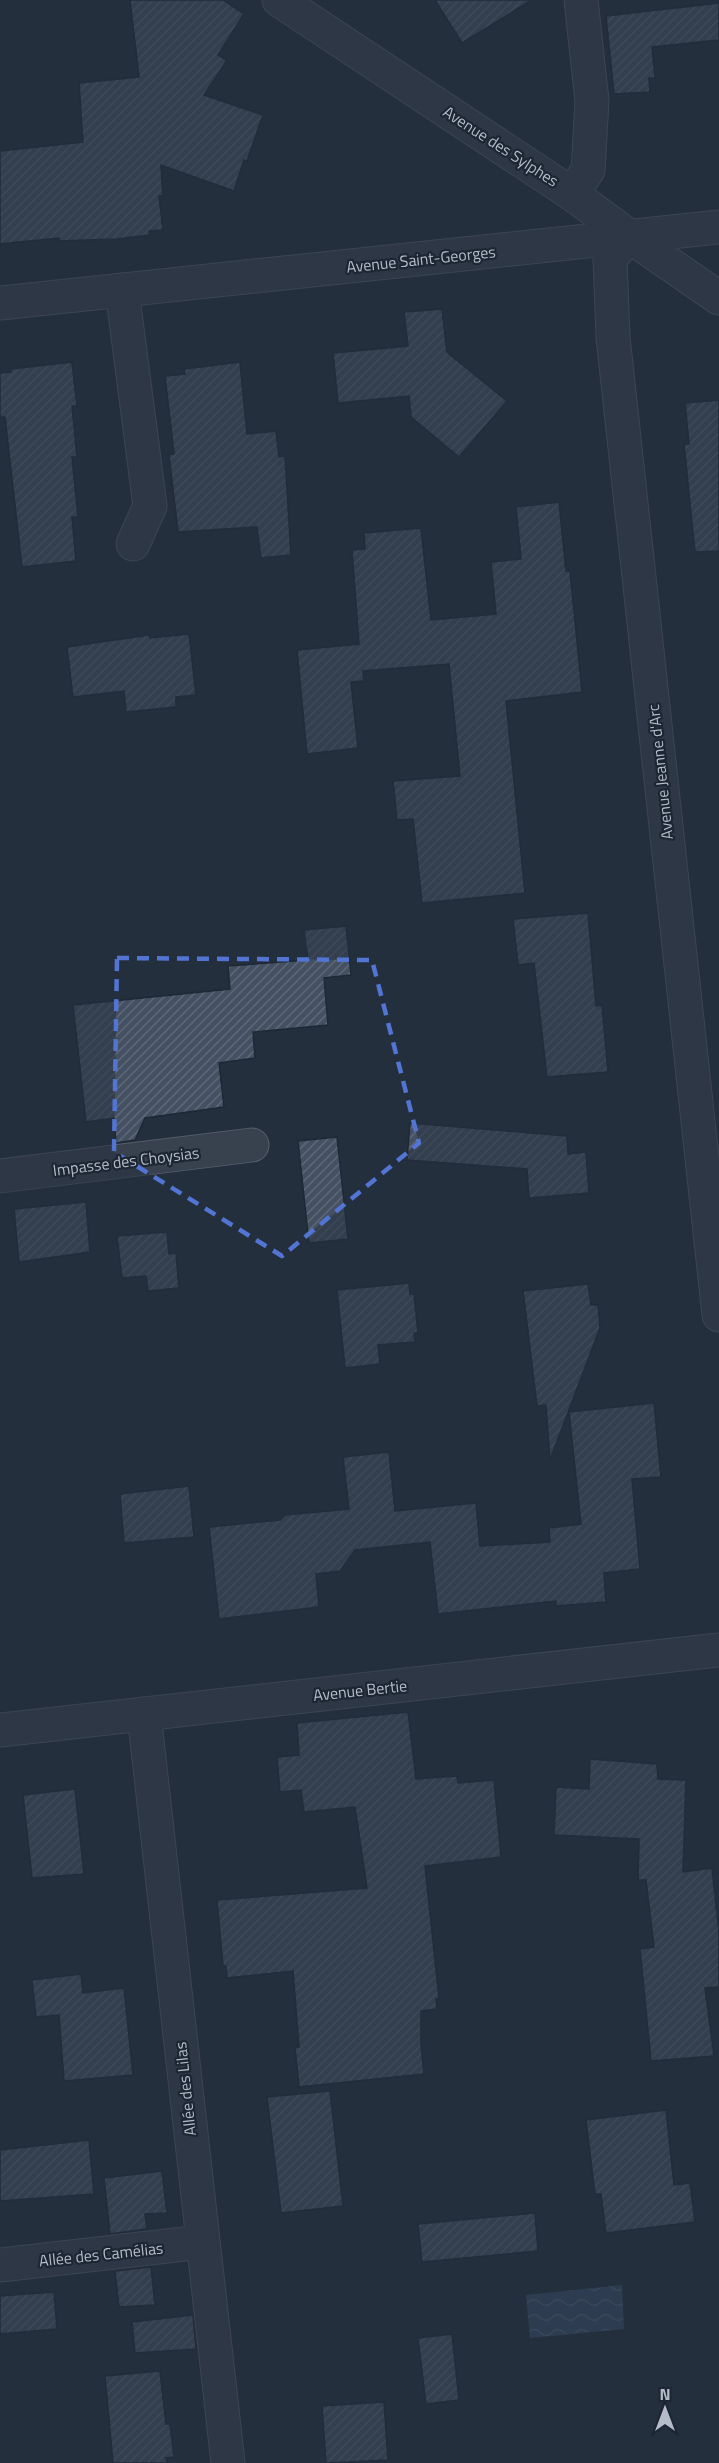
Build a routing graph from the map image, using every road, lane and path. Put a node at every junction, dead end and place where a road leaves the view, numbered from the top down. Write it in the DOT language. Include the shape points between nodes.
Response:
graph roads {
  1 [pos="279,0"];
  2 [pos="581,0"];
  3 [pos="572,194"];
  4 [pos="719,227"];
  5 [pos="629,236"];
  6 [pos="122,290"];
  7 [pos="719,298"];
  8 [pos="0,303"];
  9 [pos="134,544"];
  10 [pos="252,1145"];
  11 [pos="0,1176"];
  12 [pos="712,1187"];
  13 [pos="719,1315"];
  14 [pos="719,1650"];
  15 [pos="144,1714"];
  16 [pos="0,1730"];
  17 [pos="202,2242"];
  18 [pos="0,2265"];
  19 [pos="228,2463"];
  1 -- 3 [label="street, Avenue des Sylphes"];
  2 -- 3 [label="street" via="592,101 588,170"];
  3 -- 5 [label="street, Avenue des Sylphes"];
  4 -- 5 [label="street, Avenue Saint-Georges"];
  5 -- 6 [label="street, Avenue Saint-Georges"];
  5 -- 7 [label="street, Avenue des Sylphes"];
  5 -- 12 [label="street, Avenue Jeanne d'Arc" via="610,259 613,338"];
  6 -- 8 [label="street, Avenue Saint-Georges"];
  6 -- 9 [label="street" via="150,506"];
  10 -- 11 [label="street, Impasse des Choysias"];
  12 -- 13 [label="street, Avenue Jeanne d'Arc"];
  14 -- 15 [label="street, Avenue Bertie"];
  15 -- 16 [label="street, Avenue Bertie"];
  15 -- 17 [label="street, Allée des Lilas"];
  17 -- 18 [label="street, Allée des Camélias"];
  17 -- 19 [label="street, Allée des Lilas"];
}
